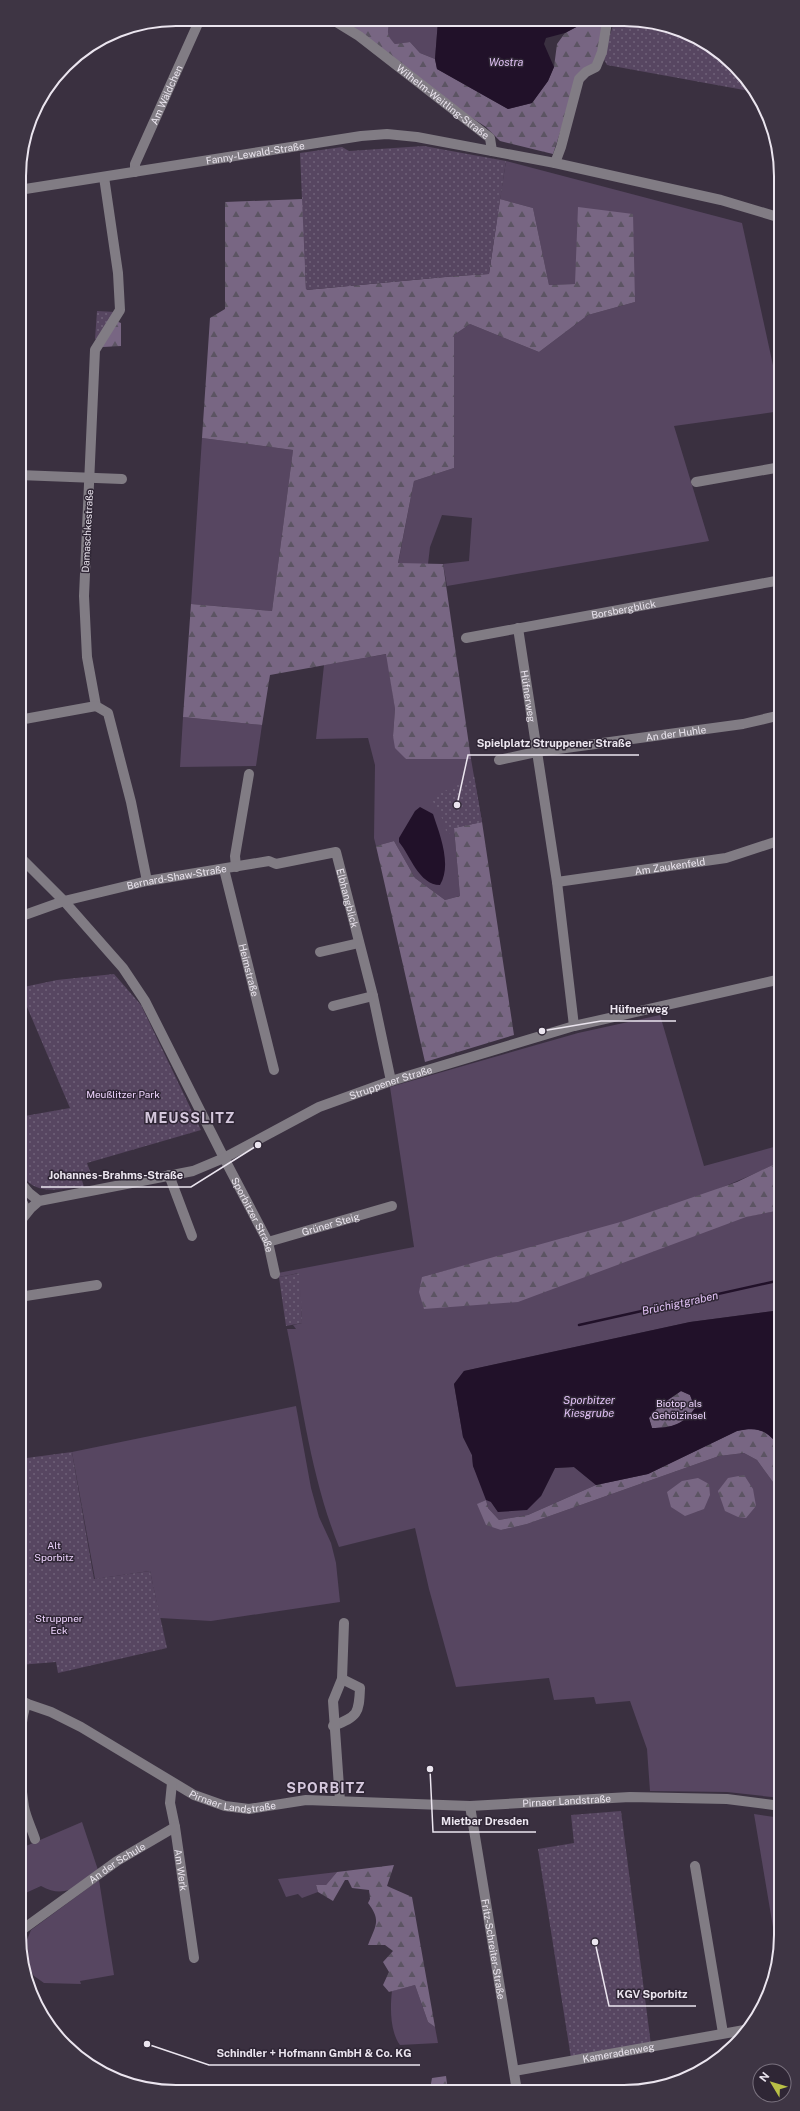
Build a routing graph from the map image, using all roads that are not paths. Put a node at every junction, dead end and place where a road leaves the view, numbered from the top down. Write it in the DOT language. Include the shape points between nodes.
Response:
graph roads {
  1 [pos="197,26"];
  2 [pos="343,26"];
  3 [pos="606,26"];
  4 [pos="492,150"];
  5 [pos="555,163"];
  6 [pos="135,172"];
  7 [pos="104,177"];
  8 [pos="26,189"];
  9 [pos="774,216"];
  10 [pos="774,468"];
  11 [pos="26,475"];
  12 [pos="90,478"];
  13 [pos="122,479"];
  14 [pos="696,482"];
  15 [pos="774,581"];
  16 [pos="518,628"];
  17 [pos="466,638"];
  18 [pos="96,706"];
  19 [pos="774,717"];
  20 [pos="26,719"];
  21 [pos="536,752"];
  22 [pos="499,760"];
  23 [pos="250,774"];
  24 [pos="774,842"];
  25 [pos="336,852"];
  26 [pos="26,863"];
  27 [pos="236,867"];
  28 [pos="224,869"];
  29 [pos="147,881"];
  30 [pos="557,882"];
  31 [pos="64,901"];
  32 [pos="26,915"];
  33 [pos="359,943"];
  34 [pos="320,952"];
  35 [pos="774,981"];
  36 [pos="373,996"];
  37 [pos="333,1006"];
  38 [pos="574,1026"];
  39 [pos="274,1070"];
  40 [pos="390,1081"];
  41 [pos="224,1158"];
  42 [pos="169,1175"];
  43 [pos="26,1189"];
  44 [pos="39,1201"];
  45 [pos="392,1206"];
  46 [pos="27,1212"];
  47 [pos="192,1236"];
  48 [pos="268,1242"];
  49 [pos="275,1274"];
  50 [pos="97,1285"];
  51 [pos="26,1296"];
  52 [pos="344,1623"];
  53 [pos="342,1679"];
  54 [pos="26,1703"];
  55 [pos="333,1726"];
  56 [pos="172,1783"];
  57 [pos="340,1802"];
  58 [pos="774,1805"];
  59 [pos="470,1806"];
  60 [pos="26,1811"];
  61 [pos="175,1827"];
  62 [pos="35,1839"];
  63 [pos="695,1866"];
  64 [pos="26,1927"];
  65 [pos="194,1958"];
  66 [pos="740,2031"];
  67 [pos="723,2033"];
  68 [pos="514,2071"];
  69 [pos="516,2085"];
  1 -- 6 [label="street, Am Wäldchen" via="135,164"];
  2 -- 4 [label="street, Wilhelm-Weitling-Straße" via="490,138"];
  3 -- 5 [label="street" via="602,52 596,67 579,79"];
  4 -- 5 [label="street, Wilhelm-Weitling-Straße"];
  4 -- 6 [label="street, Fanny-Lewald-Straße" via="387,134"];
  5 -- 9 [label="street, Wilhelm-Weitling-Straße" via="721,200"];
  6 -- 7 [label="street, Fanny-Lewald-Straße"];
  7 -- 8 [label="street, Fanny-Lewald-Straße"];
  7 -- 12 [label="street, Damaschkestraße" via="118,273 120,310 95,350"];
  10 -- 14 [label="street"];
  11 -- 12 [label="street"];
  12 -- 13 [label="street"];
  12 -- 18 [label="street, Damaschkestraße" via="84,596 87,656"];
  15 -- 16 [label="street, Borsbergblick"];
  16 -- 17 [label="street, Borsbergblick"];
  16 -- 21 [label="street, Hüfnerweg"];
  18 -- 20 [label="street"];
  18 -- 29 [label="street" via="108,713 131,802"];
  19 -- 21 [label="street, An der Huhle" via="743,724"];
  21 -- 22 [label="street, An der Huhle"];
  21 -- 30 [label="street, Hüfnerweg"];
  23 -- 27 [label="street" via="235,856"];
  24 -- 30 [label="street, Am Zaukenfeld" via="726,858"];
  25 -- 27 [label="street, Bernard-Shaw-Straße" via="276,864 269,861"];
  25 -- 33 [label="street, Elbhangblick"];
  26 -- 31 [label="street, Sporbitzer Straße"];
  27 -- 28 [label="street, Bernard-Shaw-Straße"];
  28 -- 29 [label="street, Bernard-Shaw-Straße"];
  28 -- 39 [label="street, Heimstraße"];
  29 -- 31 [label="street, Bernard-Shaw-Straße"];
  30 -- 38 [label="street, Hüfnerweg"];
  31 -- 32 [label="street, Bernard-Shaw-Straße"];
  31 -- 41 [label="street, Sporbitzer Straße" via="123,968 146,1001"];
  33 -- 34 [label="street"];
  33 -- 36 [label="street, Elbhangblick"];
  35 -- 38 [label="street, Struppener Straße"];
  36 -- 37 [label="street"];
  36 -- 40 [label="street, Elbhangblick"];
  38 -- 40 [label="street, Struppener Straße"];
  40 -- 41 [label="street, Struppener Straße" via="319,1107"];
  41 -- 42 [label="street, Struppener Straße" via="193,1171"];
  41 -- 48 [label="street, Sporbitzer Straße"];
  42 -- 44 [label="street, Struppener Straße"];
  42 -- 47 [label="street"];
  43 -- 44 [label="street"];
  44 -- 46 [label="street"];
  45 -- 48 [label="street, Grüner Steig"];
  48 -- 49 [label="street, Sporbitzer Straße"];
  50 -- 51 [label="street"];
  52 -- 53 [label="street"];
  53 -- 55 [label="street" via="333,1701"];
  53 -- 55 [label="street" via="360,1688 359,1709 349,1720"];
  54 -- 56 [label="street, Pirnaer Landstraße" via="81,1727"];
  55 -- 57 [label="street"];
  56 -- 57 [label="street, Pirnaer Landstraße" via="194,1795 225,1806 249,1808 306,1800"];
  56 -- 61 [label="street, Am Werk" via="170,1803"];
  57 -- 59 [label="street, Pirnaer Landstraße"];
  58 -- 59 [label="street, Pirnaer Landstraße" via="727,1799 630,1797"];
  59 -- 68 [label="street, Fritz-Schreiter-Straße"];
  60 -- 62 [label="street"];
  61 -- 64 [label="street, An der Schule" via="117,1862"];
  61 -- 65 [label="street, Am Werk"];
  63 -- 67 [label="street"];
  66 -- 67 [label="street, Kameradenweg"];
  67 -- 68 [label="street, Kameradenweg"];
  68 -- 69 [label="street, Fritz-Schreiter-Straße"];
}
